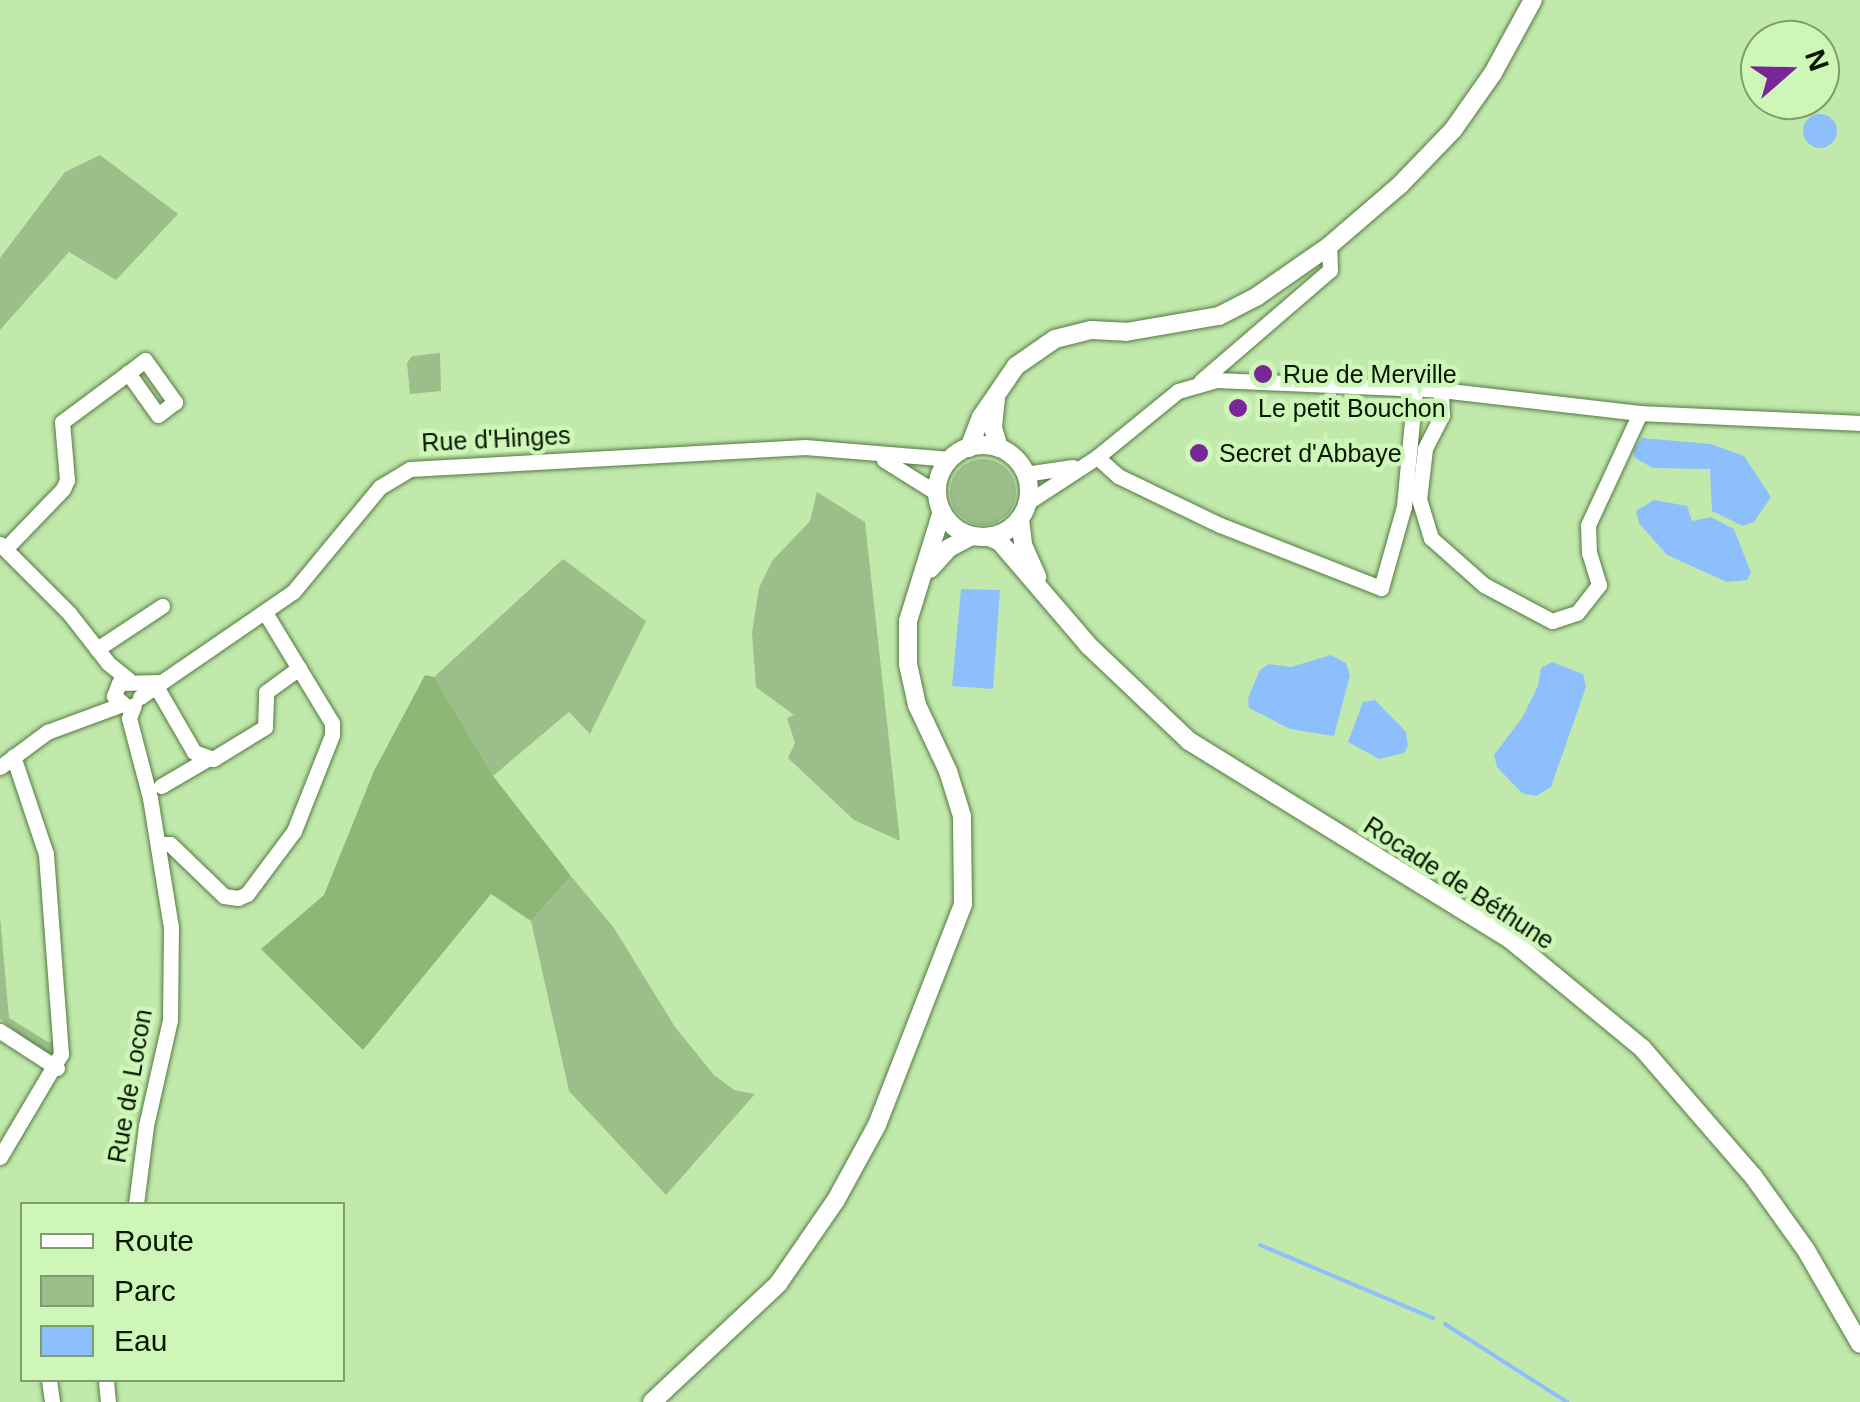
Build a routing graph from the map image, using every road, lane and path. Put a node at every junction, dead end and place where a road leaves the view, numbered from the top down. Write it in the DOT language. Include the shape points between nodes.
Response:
graph roads {
  1 [pos="1527,2"];
  2 [pos="1329,246"];
  3 [pos="128,373"];
  4 [pos="1201,381"];
  5 [pos="1415,389"];
  6 [pos="1441,390"];
  7 [pos="996,397"];
  8 [pos="1640,413"];
  9 [pos="1860,423"];
  10 [pos="969,448"];
  11 [pos="999,448"];
  12 [pos="852,449"];
  13 [pos="951,459"];
  14 [pos="1091,460"];
  15 [pos="1026,474"];
  16 [pos="940,502"];
  17 [pos="1024,511"];
  18 [pos="980,536"];
  19 [pos="3,546"];
  20 [pos="914,593"];
  21 [pos="162,606"];
  22 [pos="1054,608"];
  23 [pos="266,614"];
  24 [pos="97,649"];
  25 [pos="299,668"];
  26 [pos="162,685"];
  27 [pos="126,695"];
  28 [pos="207,759"];
  29 [pos="7,762"];
  30 [pos="161,786"];
  31 [pos="158,844"];
  32 [pos="0,1031"];
  33 [pos="56,1068"];
  34 [pos="0,1157"];
  35 [pos="136,1202"];
  36 [pos="1860,1344"];
  37 [pos="652,1402"];
  1 -- 2 [label="main road" via="1493,74 1453,130"];
  2 -- 4 [label="street" via="1330,270"];
  2 -- 7 [label="main road" via="1219,316 1055,339 1016,366"];
  3 -- 19 [label="street" via="62,422 67,480"];
  4 -- 5 [label="street"];
  4 -- 14 [label="street" via="1156,407"];
  5 -- 6 [label="street"];
  5 -- 14 [label="street" via="1404,506 1381,588 1220,525"];
  6 -- 8 [label="street"];
  6 -- 8 [label="street" via="1442,414 1425,449 1419,500 1431,538 1484,585 1552,622 1576,613 1599,585 1588,553 1588,525"];
  7 -- 10 [label="main road"];
  7 -- 11 [label="main road"];
  8 -- 9 [label="street"];
  10 -- 11 [label="main road"];
  10 -- 13 [label="main road"];
  11 -- 15 [label="main road"];
  12 -- 13 [label="street, Rue d'Hinges"];
  12 -- 16 [label="street, Rue d'Hinges" via="895,464"];
  12 -- 23 [label="street, Rue d'Hinges" via="410,470 380,487 293,592"];
  13 -- 16 [label="main road" via="938,480"];
  14 -- 15 [label="street"];
  14 -- 17 [label="street"];
  15 -- 17 [label="main road"];
  16 -- 18 [label="main road" via="949,522"];
  16 -- 20 [label="main road"];
  17 -- 18 [label="main road"];
  17 -- 22 [label="main road, Rocade de Béthune" via="1030,563"];
  18 -- 20 [label="main road" via="941,555"];
  18 -- 22 [label="main road, Rocade de Béthune" via="1000,542"];
  19 -- 24 [label="street"];
  20 -- 37 [label="main road" via="908,664 962,816 963,904 876,1124 836,1200 778,1284"];
  21 -- 24 [label="street"];
  22 -- 36 [label="main road, Rocade de Béthune" via="1189,742 1511,940 1642,1048 1753,1176"];
  23 -- 25 [label="street"];
  23 -- 26 [label="street, Rue d'Hinges"];
  24 -- 27 [label="street"];
  25 -- 28 [label="street" via="266,692 265,728"];
  25 -- 31 [label="street" via="332,723 332,735 294,832 247,894 224,896 170,844"];
  26 -- 27 [label="street, Rue d'Hinges"];
  26 -- 28 [label="street" via="194,752"];
  27 -- 29 [label="street, Rue d'Hinges" via="47,732"];
  27 -- 31 [label="street, Rue de Locon"];
  28 -- 30 [label="street"];
  29 -- 33 [label="street" via="46,854 61,1027"];
  31 -- 35 [label="street, Rue de Locon" via="171,928 170,1020"];
  32 -- 33 [label="street"];
  33 -- 34 [label="street"];
}
